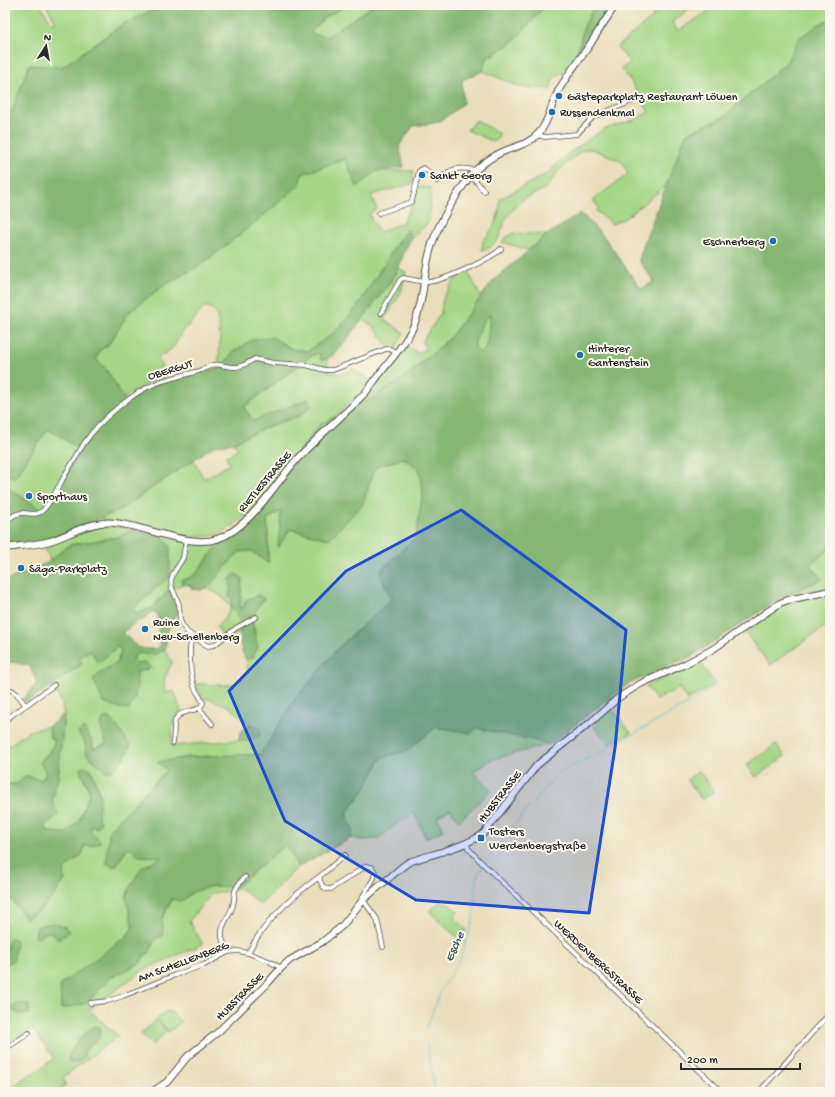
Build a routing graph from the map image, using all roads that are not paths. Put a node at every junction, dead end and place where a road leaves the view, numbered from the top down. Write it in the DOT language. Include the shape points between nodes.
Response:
graph roads {
  1 [pos="616,5"];
  2 [pos="635,100"];
  3 [pos="537,135"];
  4 [pos="473,172"];
  5 [pos="484,192"];
  6 [pos="379,213"];
  7 [pos="502,249"];
  8 [pos="425,281"];
  9 [pos="381,313"];
  10 [pos="397,353"];
  11 [pos="5,524"];
  12 [pos="186,540"];
  13 [pos="5,548"];
  14 [pos="830,590"];
  15 [pos="256,617"];
  16 [pos="193,637"];
  17 [pos="54,685"];
  18 [pos="5,689"];
  19 [pos="25,706"];
  20 [pos="199,708"];
  21 [pos="5,720"];
  22 [pos="212,724"];
  23 [pos="173,743"];
  24 [pos="467,842"];
  25 [pos="345,855"];
  26 [pos="245,877"];
  27 [pos="319,877"];
  28 [pos="363,900"];
  29 [pos="383,947"];
  30 [pos="228,952"];
  31 [pos="248,953"];
  32 [pos="281,968"];
  33 [pos="90,1003"];
  34 [pos="830,1013"];
  35 [pos="29,1033"];
  36 [pos="5,1049"];
  37 [pos="152,1092"];
  38 [pos="722,1092"];
  39 [pos="759,1092"];
  1 -- 3 [label="street" via="560,88 545,124"];
  2 -- 3 [label="street" via="593,117 577,134 545,137"];
  3 -- 4 [label="street, RIETLESTRASSE" via="529,142 491,157"];
  4 -- 5 [label="street"];
  4 -- 6 [label="street" via="456,168 437,181 427,170 420,169 412,201"];
  4 -- 8 [label="street, RIETLESTRASSE" via="449,208 434,239"];
  7 -- 8 [label="street" via="469,268 433,281"];
  8 -- 9 [label="street" via="403,278 400,280"];
  8 -- 10 [label="street, RIETLESTRASSE" via="415,323"];
  10 -- 11 [label="street, OBERGUT" via="386,349 333,370 306,364 273,363 255,359 235,367 220,364 210,366 158,382 131,397 100,424 86,441 40,513 35,515 18,512"];
  10 -- 12 [label="street, RIETLESTRASSE" via="363,395 296,460 241,525 216,540"];
  12 -- 13 [label="street, RIETLESTRASSE" via="112,522 88,526 48,542"];
  12 -- 16 [label="street" via="183,558 171,581 179,604 182,626"];
  14 -- 24 [label="street, HUBSTRASSE" via="780,603 707,653 628,692 537,765 488,828 478,838"];
  15 -- 16 [label="street" via="214,645 208,646"];
  16 -- 20 [label="street" via="189,651 194,685 203,703"];
  17 -- 19 [label="street"];
  18 -- 19 [label="street" via="15,691"];
  19 -- 21 [label="street"];
  20 -- 22 [label="street"];
  20 -- 23 [label="street" via="177,717"];
  24 -- 28 [label="street, HUBSTRASSE" via="409,862"];
  24 -- 38 [label="street, WERDENBERGSTRASSE" via="468,848 492,872"];
  25 -- 27 [label="street"];
  26 -- 30 [label="street" via="236,887 230,915 222,929 222,938"];
  27 -- 28 [label="street" via="323,887 327,889 366,866 372,867 375,872 374,878"];
  27 -- 31 [label="street" via="296,894 275,916"];
  28 -- 29 [label="street" via="377,919"];
  28 -- 32 [label="street, HUBSTRASSE" via="342,926"];
  30 -- 31 [label="street, AM SCHELLENBERG"];
  30 -- 33 [label="street, AM SCHELLENBERG" via="204,966 123,996"];
  31 -- 32 [label="street, AM SCHELLENBERG"];
  32 -- 37 [label="street, HUBSTRASSE" via="218,1032 188,1056 166,1082"];
  34 -- 39 [label="street"];
  35 -- 36 [label="street"];
}
